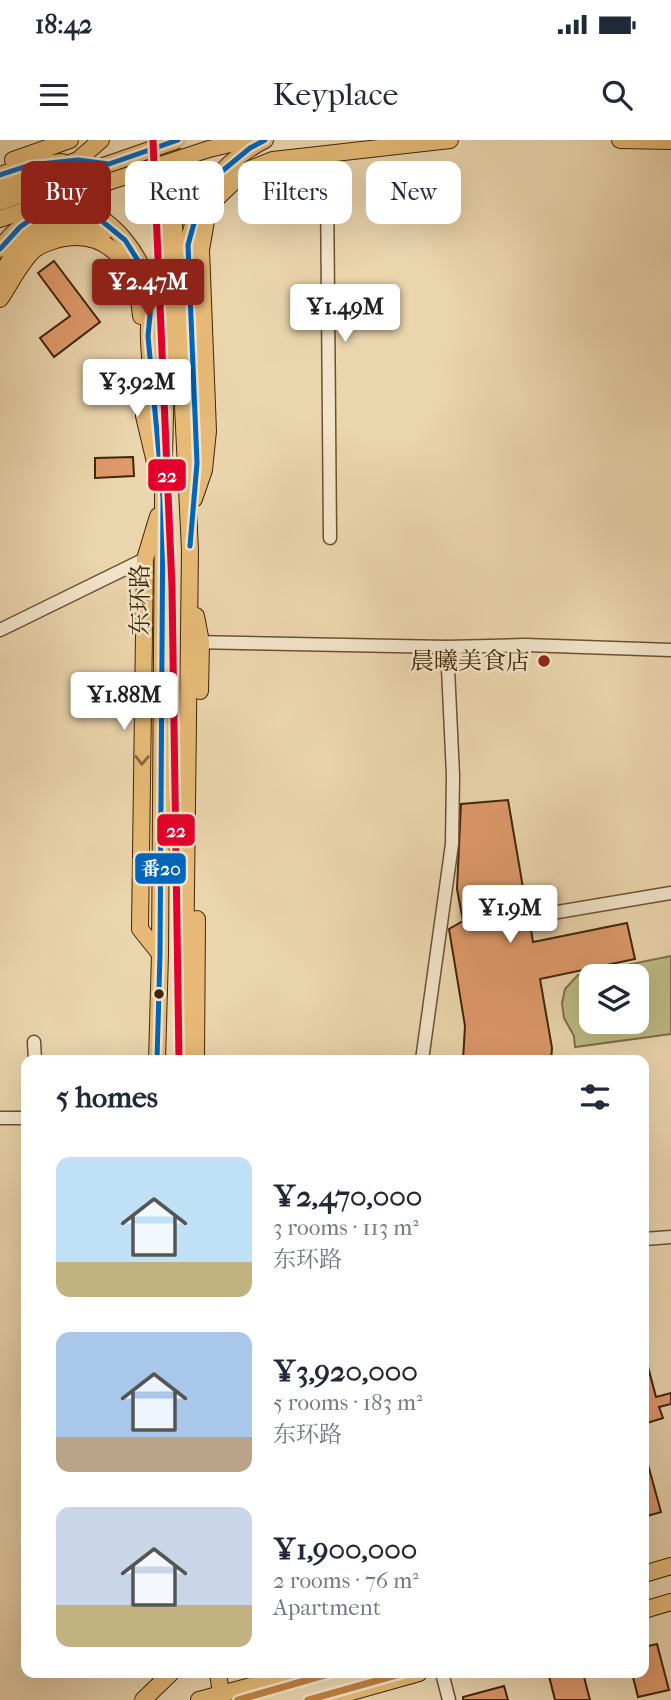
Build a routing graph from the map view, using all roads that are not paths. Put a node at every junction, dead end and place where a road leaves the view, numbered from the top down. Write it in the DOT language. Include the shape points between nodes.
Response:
graph roads {
  1 [pos="70,140"];
  2 [pos="158,140"];
  3 [pos="170,140"];
  4 [pos="178,140"];
  5 [pos="247,140"];
  6 [pos="265,140"];
  7 [pos="450,140"];
  8 [pos="620,140"];
  9 [pos="100,141"];
  10 [pos="671,141"];
  11 [pos="321,154"];
  12 [pos="78,160"];
  13 [pos="86,161"];
  14 [pos="111,164"];
  15 [pos="0,165"];
  16 [pos="0,175"];
  17 [pos="111,180"];
  18 [pos="0,190"];
  19 [pos="21,195"];
  20 [pos="0,202"];
  21 [pos="21,212"];
  22 [pos="0,219"];
  23 [pos="24,224"];
  24 [pos="99,224"];
  25 [pos="0,249"];
  26 [pos="0,276"];
  27 [pos="0,299"];
  28 [pos="163,498"];
  29 [pos="194,499"];
  30 [pos="330,538"];
  31 [pos="190,550"];
  32 [pos="145,559"];
  33 [pos="0,630"];
  34 [pos="195,642"];
  35 [pos="447,647"];
  36 [pos="671,650"];
  37 [pos="671,893"];
  38 [pos="534,916"];
  39 [pos="160,954"];
  40 [pos="34,1042"];
  41 [pos="157,1053"];
  42 [pos="34,1055"];
  43 [pos="184,1055"];
  44 [pos="197,1055"];
  45 [pos="423,1055"];
  46 [pos="0,1118"];
  47 [pos="21,1118"];
  48 [pos="671,1237"];
  49 [pos="649,1239"];
  50 [pos="671,1566"];
  51 [pos="649,1573"];
  52 [pos="671,1602"];
  53 [pos="649,1609"];
  54 [pos="166,1678"];
  55 [pos="219,1678"];
  56 [pos="279,1678"];
  57 [pos="401,1678"];
  58 [pos="444,1678"];
  59 [pos="245,1687"];
  60 [pos="369,1687"];
  61 [pos="222,1697"];
  62 [pos="143,1700"];
  63 [pos="199,1700"];
  64 [pos="323,1700"];
  65 [pos="350,1700"];
  66 [pos="449,1700"];
  1 -- 15 [label="main road"];
  2 -- 28 [label="main road, 东环路" via="167,336"];
  3 -- 31 [label="main road, 东环路"];
  4 -- 14 [label="main road, bridge"];
  5 -- 17 [label="main road, bridge"];
  6 -- 29 [label="main road" via="215,177 199,205 188,246 197,427"];
  7 -- 11 [label="main road"];
  8 -- 10 [label="main road"];
  9 -- 12 [label="main road"];
  11 -- 29 [label="main road" via="258,164 227,186 208,215 201,250 208,431 204,470"];
  11 -- 30 [label="street" via="327,184"];
  12 -- 13 [label="main road"];
  12 -- 16 [label="main road" via="30,165"];
  12 -- 18 [label="main road"];
  19 -- 20 [label="main road"];
  21 -- 22 [label="main road"];
  23 -- 25 [label="main road"];
  24 -- 26 [label="main road" via="37,232 19,246"];
  24 -- 28 [label="main road" via="117,231 128,244 149,288 148,336"];
  27 -- 28 [label="main road" via="28,257 46,243 86,237 123,260 138,290 144,416"];
  28 -- 32 [label="main road"];
  28 -- 39 [label="main road, 东环路"];
  29 -- 31 [label="main road"];
  31 -- 34 [label="main road, 东环路" via="189,597 199,626"];
  32 -- 33 [label="street"];
  32 -- 39 [label="main road, one-way" via="140,929"];
  34 -- 35 [label="street"];
  34 -- 43 [label="main road, 东环路"];
  34 -- 44 [label="main road"];
  35 -- 36 [label="street"];
  35 -- 45 [label="street" via="452,844"];
  37 -- 38 [label="street"];
  39 -- 41 [label="main road, 东环路"];
  40 -- 42 [label="street"];
  41 -- 43 [label="main road"];
  46 -- 47 [label="street"];
  48 -- 49 [label="street"];
  50 -- 51 [label="main road"];
  52 -- 53 [label="main road"];
  54 -- 62 [label="main road"];
  55 -- 61 [label="main road"];
  56 -- 59 [label="main road"];
  57 -- 60 [label="main road"];
  58 -- 66 [label="street"];
  59 -- 61 [label="main road"];
  60 -- 64 [label="main road"];
  60 -- 65 [label="main road"];
  61 -- 63 [label="main road"];
}
